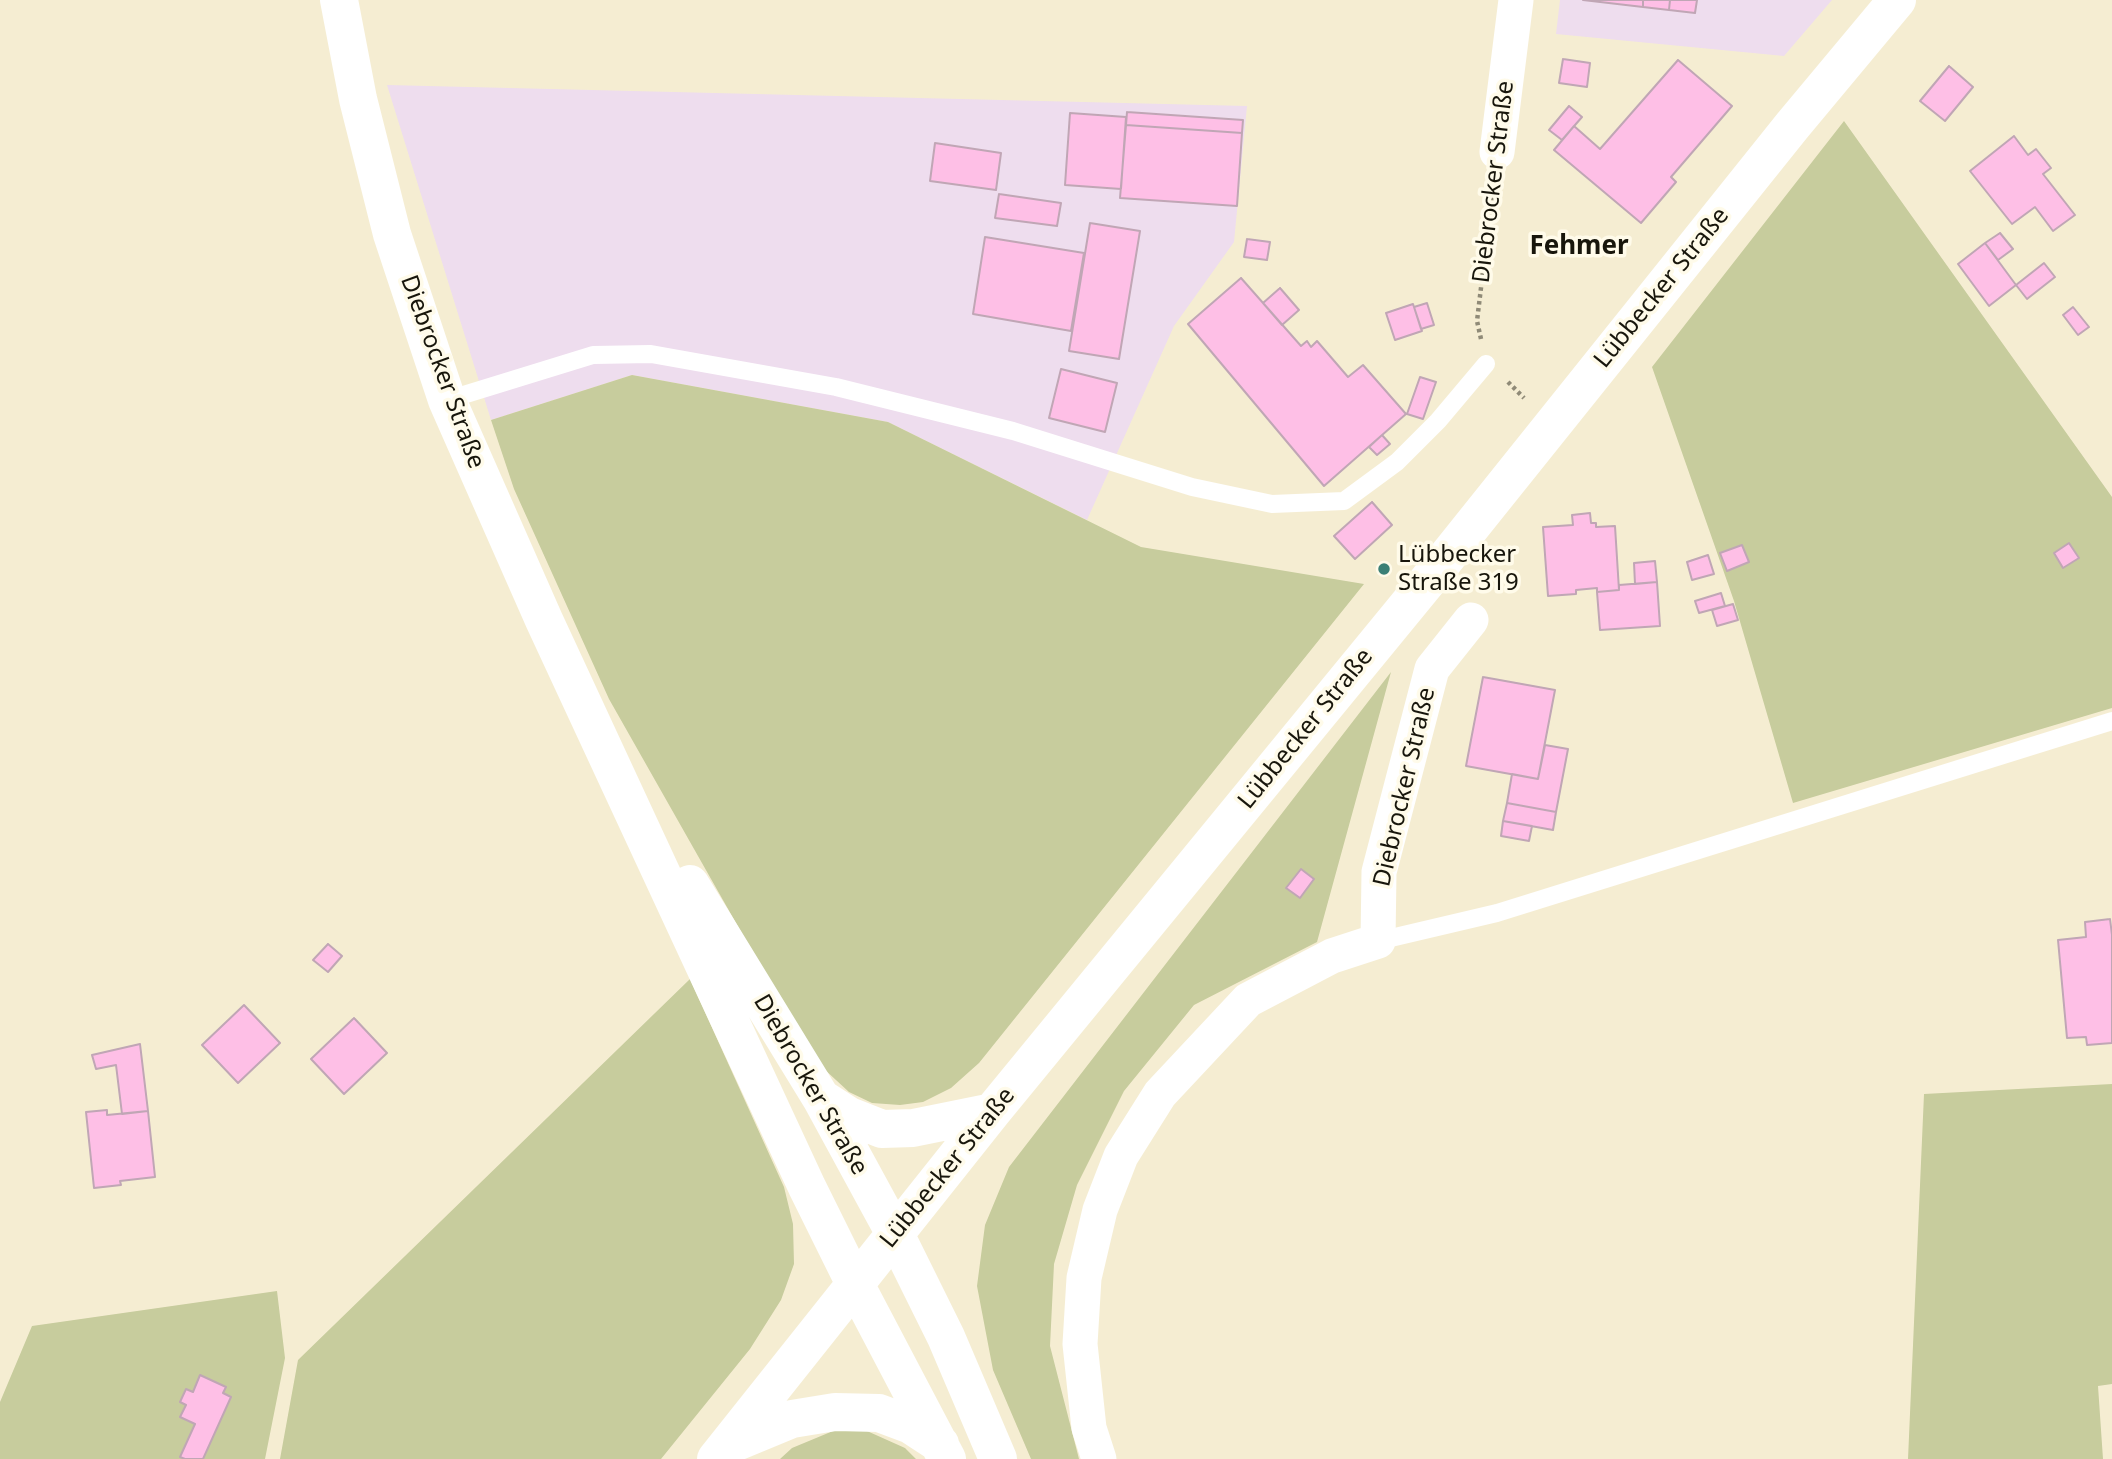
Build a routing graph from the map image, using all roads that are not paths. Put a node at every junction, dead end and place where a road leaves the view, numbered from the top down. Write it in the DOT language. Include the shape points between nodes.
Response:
graph roads {
  1 [pos="339,0"];
  2 [pos="1516,0"];
  3 [pos="1897,0"];
  4 [pos="1497,152"];
  5 [pos="1486,364"];
  6 [pos="447,400"];
  7 [pos="1471,620"];
  8 [pos="2112,721"];
  9 [pos="594,726"];
  10 [pos="1378,941"];
  11 [pos="821,1098"];
  12 [pos="992,1112"];
  13 [pos="895,1234"];
  14 [pos="855,1284"];
  15 [pos="943,1451"];
  16 [pos="721,1452"];
  17 [pos="998,1459"];
  18 [pos="1099,1459"];
  1 -- 6 [label="main road, Diebrocker Straße" via="392,234"];
  2 -- 4 [label="street, Diebrocker Straße"];
  3 -- 12 [label="main road, Lübbecker Straße"];
  5 -- 6 [label="lane" via="1397,462 1344,501 1272,503 1192,487 1013,431 836,387 651,354 593,355"];
  6 -- 9 [label="main road, Diebrocker Straße"];
  7 -- 10 [label="street, Diebrocker Straße" via="1432,669 1380,872"];
  8 -- 10 [label="lane" via="1497,913"];
  9 -- 11 [label="main road, Diebrocker Straße"];
  9 -- 14 [label="main road, Diebrocker Straße"];
  10 -- 18 [label="street" via="1332,956 1248,1000 1160,1094 1121,1156 1100,1210 1084,1278 1080,1344 1089,1428"];
  11 -- 12 [label="main road" via="882,1129 913,1128"];
  11 -- 13 [label="main road, Diebrocker Straße"];
  12 -- 13 [label="main road, Lübbecker Straße"];
  13 -- 14 [label="main road, Lübbecker Straße"];
  13 -- 17 [label="main road, Diebrocker Straße"];
  14 -- 15 [label="main road, Diebrocker Straße"];
  14 -- 16 [label="main road, Lübbecker Straße"];
  15 -- 16 [label="main road, Diebrocker Straße" via="911,1425 879,1413 835,1412 792,1419"];
}
